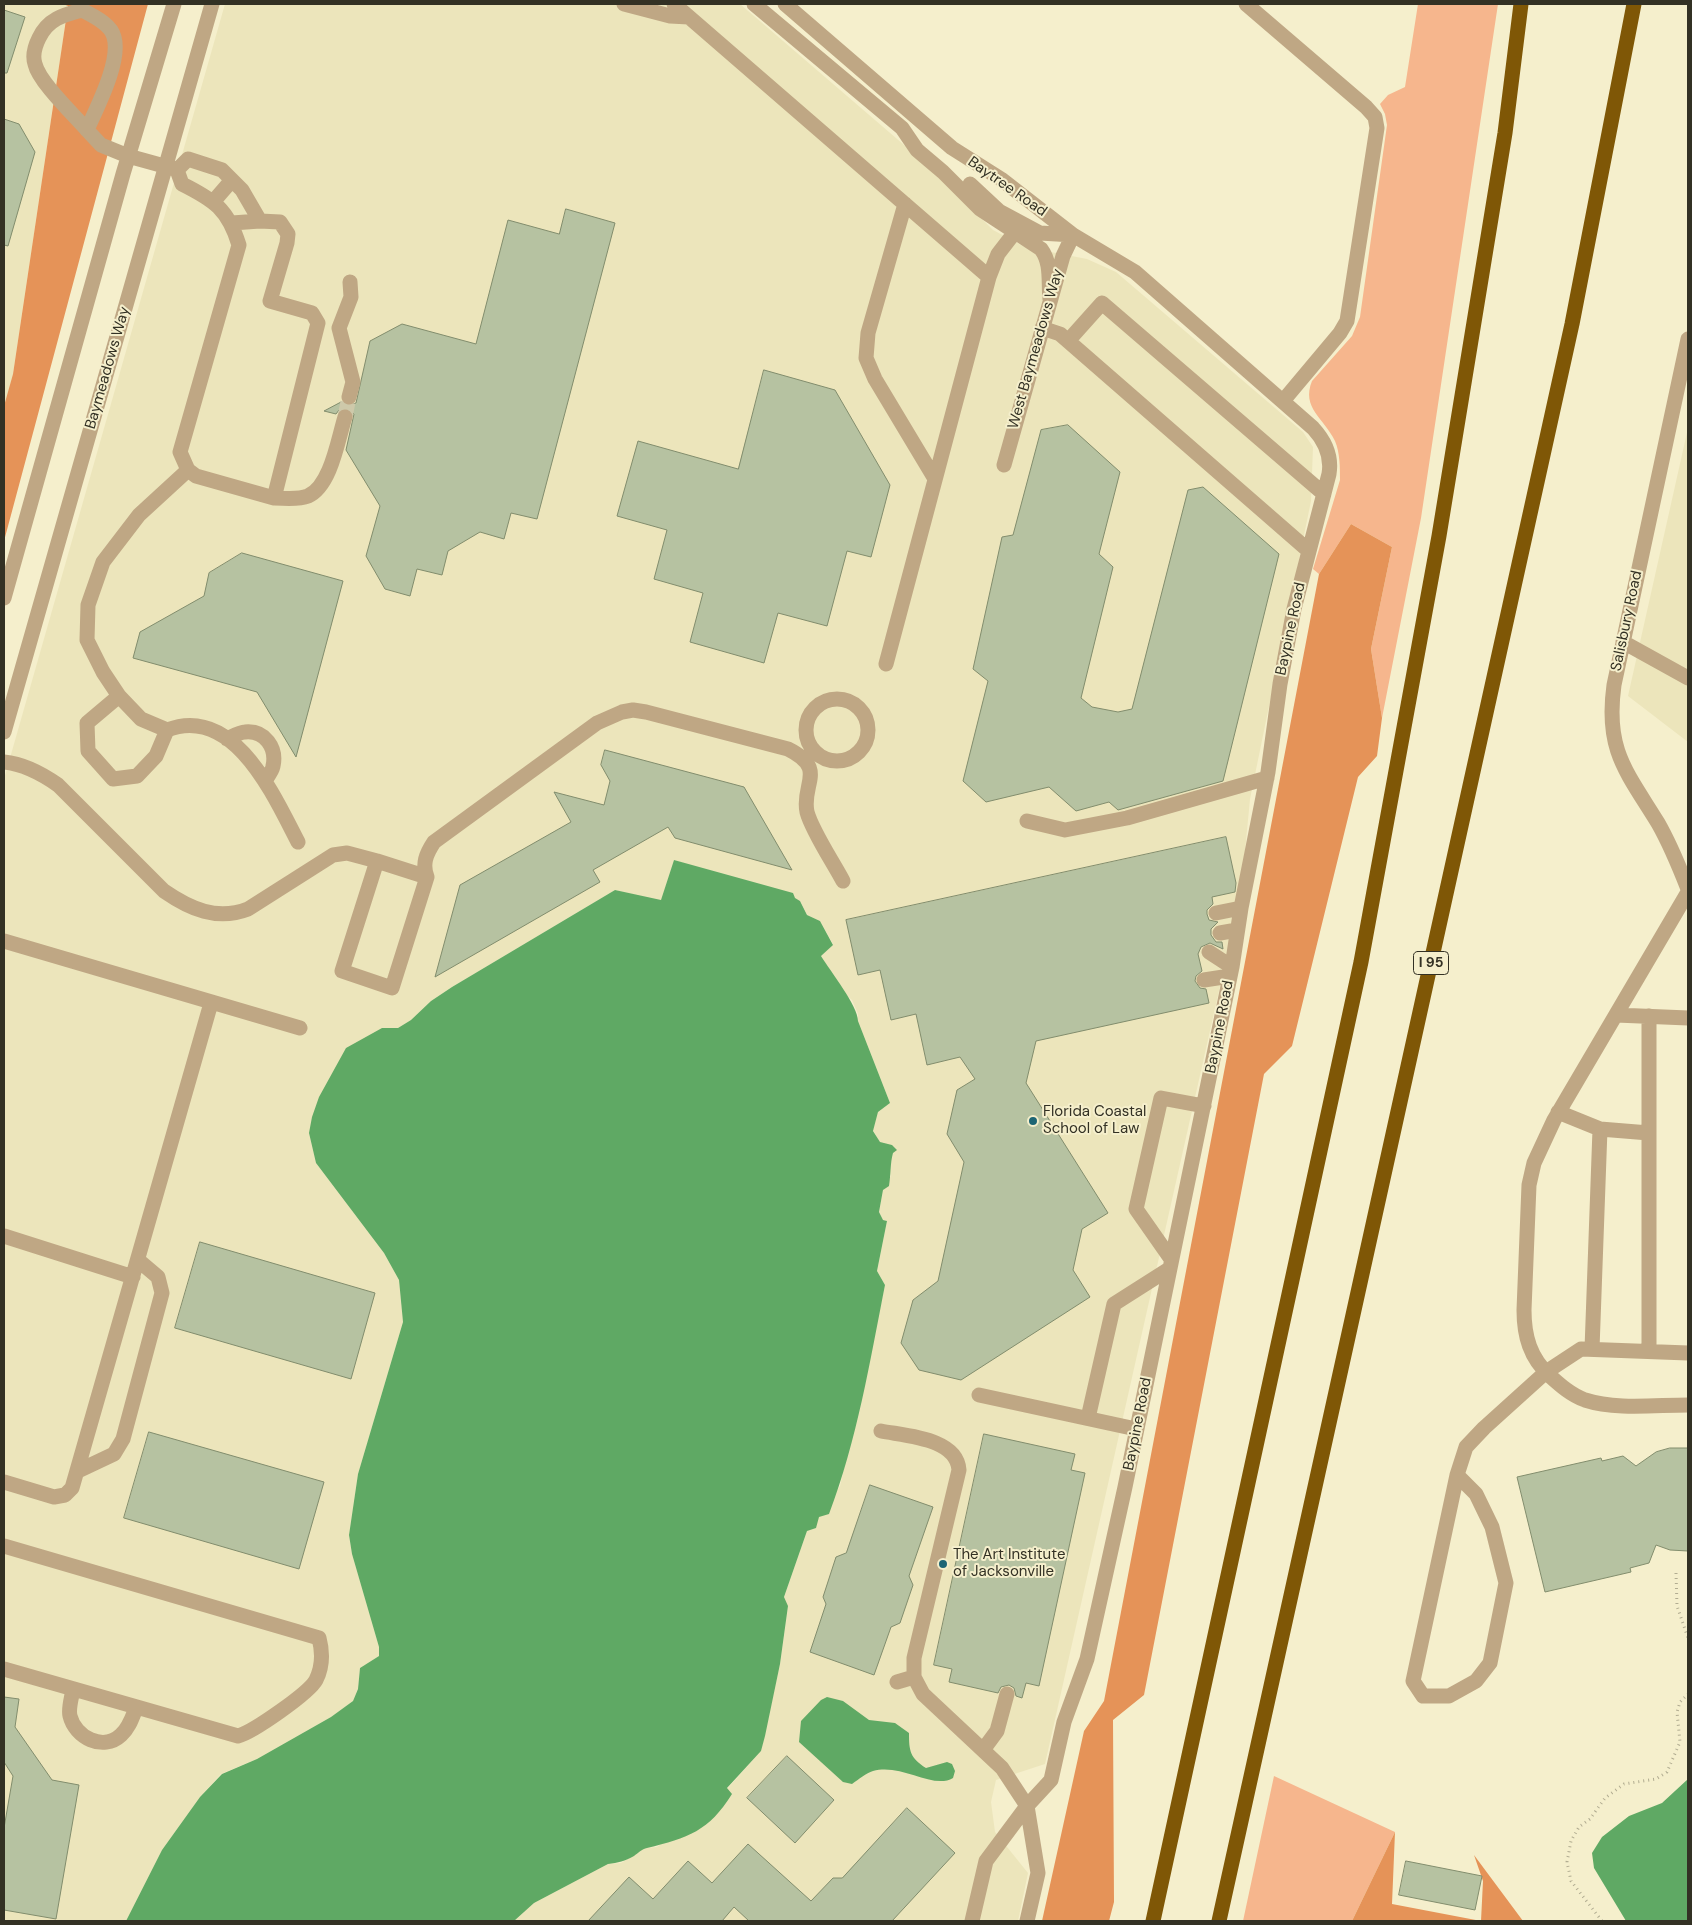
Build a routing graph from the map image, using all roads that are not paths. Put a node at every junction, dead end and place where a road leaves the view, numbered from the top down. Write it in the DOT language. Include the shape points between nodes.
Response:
graph roads {
  1 [pos="174,4"];
  2 [pos="212,4"];
  3 [pos="624,4"];
  4 [pos="674,4"];
  5 [pos="754,4"];
  6 [pos="785,4"];
  7 [pos="1246,4"];
  8 [pos="1521,4"];
  9 [pos="1634,4"];
  10 [pos="689,17"];
  11 [pos="902,128"];
  12 [pos="87,130"];
  13 [pos="128,156"];
  14 [pos="171,168"];
  15 [pos="232,180"];
  16 [pos="213,202"];
  17 [pos="905,204"];
  18 [pos="260,220"];
  19 [pos="232,223"];
  20 [pos="1015,232"];
  21 [pos="1072,235"];
  22 [pos="989,277"];
  23 [pos="350,282"];
  24 [pos="1050,299"];
  25 [pos="1042,328"];
  26 [pos="1688,339"];
  27 [pos="1068,341"];
  28 [pos="349,397"];
  29 [pos="1283,401"];
  30 [pos="345,417"];
  31 [pos="1004,465"];
  32 [pos="188,470"];
  33 [pos="935,479"];
  34 [pos="1324,494"];
  35 [pos="274,498"];
  36 [pos="10,549"];
  37 [pos="1309,551"];
  38 [pos="4,598"];
  39 [pos="1623,642"];
  40 [pos="886,664"];
  41 [pos="1688,678"];
  42 [pos="119,696"];
  43 [pos="167,730"];
  44 [pos="4,732"];
  45 [pos="227,739"];
  46 [pos="811,757"];
  47 [pos="4,762"];
  48 [pos="1267,778"];
  49 [pos="266,780"];
  50 [pos="1027,821"];
  51 [pos="298,842"];
  52 [pos="376,861"];
  53 [pos="427,878"];
  54 [pos="843,880"];
  55 [pos="1688,891"];
  56 [pos="1241,908"];
  57 [pos="1216,913"];
  58 [pos="1237,930"];
  59 [pos="1220,933"];
  60 [pos="4,941"];
  61 [pos="1209,952"];
  62 [pos="1231,971"];
  63 [pos="1204,980"];
  64 [pos="211,1003"];
  65 [pos="1616,1015"];
  66 [pos="1649,1016"];
  67 [pos="1688,1018"];
  68 [pos="300,1028"];
  69 [pos="1204,1106"];
  70 [pos="1558,1112"];
  71 [pos="1600,1129"];
  72 [pos="1649,1133"];
  73 [pos="4,1236"];
  74 [pos="138,1260"];
  75 [pos="1170,1264"];
  76 [pos="134,1277"];
  77 [pos="1592,1349"];
  78 [pos="1649,1352"];
  79 [pos="1688,1353"];
  80 [pos="1546,1372"];
  81 [pos="979,1395"];
  82 [pos="1688,1405"];
  83 [pos="1088,1418"];
  84 [pos="1136,1429"];
  85 [pos="881,1431"];
  86 [pos="78,1471"];
  87 [pos="1457,1475"];
  88 [pos="4,1482"];
  89 [pos="4,1546"];
  90 [pos="4,1669"];
  91 [pos="914,1677"];
  92 [pos="896,1682"];
  93 [pos="73,1689"];
  94 [pos="1007,1694"];
  95 [pos="136,1708"];
  96 [pos="983,1750"];
  97 [pos="1027,1806"];
  98 [pos="972,1921"];
  99 [pos="1027,1921"];
  100 [pos="1153,1921"];
  101 [pos="1219,1921"];
  1 -- 13 [label="street"];
  2 -- 14 [label="street, Baymeadows Way"];
  3 -- 10 [label="street" via="670,16"];
  4 -- 10 [label="street"];
  5 -- 11 [label="street, Baytree Road"];
  6 -- 21 [label="street, Baytree Road" via="952,148 1001,179"];
  7 -- 29 [label="street" via="1366,106 1375,117 1377,128 1347,321"];
  8 -- 100 [label="highway" via="1504,143 1439,536 1361,962"];
  9 -- 101 [label="highway, I 95" via="1572,324"];
  10 -- 17 [label="street"];
  11 -- 20 [label="street, Baytree Road" via="917,150 980,209"];
  11 -- 21 [label="street, Baytree Road" via="999,211 1040,233"];
  12 -- 12 [label="street" via="114,63 114,37 102,22 82,10 62,15 44,27 34,47 35,64 48,86"];
  12 -- 13 [label="street" via="100,145"];
  13 -- 14 [label="street"];
  13 -- 36 [label="street"];
  14 -- 15 [label="street" via="188,159 222,170"];
  14 -- 16 [label="street" via="182,184"];
  14 -- 44 [label="street, Baymeadows Way"];
  15 -- 16 [label="street"];
  15 -- 18 [label="street"];
  16 -- 19 [label="street"];
  17 -- 22 [label="street"];
  17 -- 33 [label="street" via="868,333 866,358 875,379"];
  18 -- 19 [label="street"];
  18 -- 35 [label="street" via="280,222 288,234 270,301 312,313 318,323"];
  19 -- 32 [label="street" via="239,245 180,452"];
  20 -- 22 [label="street" via="998,254"];
  20 -- 24 [label="street, Baytree Road" via="1035,243 1047,258"];
  21 -- 24 [label="street, West Baymeadows Way"];
  21 -- 29 [label="street, Baypine Road" via="1135,272"];
  22 -- 33 [label="street"];
  23 -- 28 [label="street" via="351,297 339,328 352,375"];
  24 -- 25 [label="street, West Baymeadows Way"];
  25 -- 27 [label="street" via="1059,333"];
  25 -- 31 [label="street, West Baymeadows Way"];
  26 -- 39 [label="street, Salisbury Road"];
  27 -- 34 [label="street" via="1102,303"];
  27 -- 37 [label="street"];
  29 -- 34 [label="street, Baypine Road" via="1313,428 1329,454 1330,468"];
  30 -- 35 [label="street" via="328,474 318,488 308,496"];
  32 -- 35 [label="street" via="210,482"];
  32 -- 42 [label="street" via="139,515 103,562 88,604 87,640"];
  33 -- 40 [label="street"];
  34 -- 37 [label="street, Baypine Road"];
  36 -- 38 [label="street"];
  37 -- 48 [label="street, Baypine Road" via="1280,684"];
  39 -- 41 [label="street"];
  39 -- 55 [label="street, Salisbury Road" via="1611,706 1610,727 1616,752 1659,824"];
  42 -- 43 [label="street" via="141,719"];
  42 -- 43 [label="street" via="87,722 88,751 113,779 137,776 156,756"];
  43 -- 45 [label="street" via="182,724 203,725"];
  45 -- 49 [label="street" via="247,756"];
  45 -- 49 [label="street" via="245,732 257,732 269,741 273,767"];
  46 -- 46 [label="street" via="806,726 814,709 821,703 840,699 857,706 868,722 868,732 860,750 848,758"];
  46 -- 53 [label="street" via="646,712 622,712 597,723 434,842 425,858"];
  46 -- 54 [label="street" via="807,811"];
  47 -- 52 [label="street" via="17,763 58,785 164,891 180,902 209,914 234,914 248,909 333,855 347,853"];
  48 -- 50 [label="street" via="1126,818 1065,830"];
  48 -- 56 [label="street, Baypine Road"];
  49 -- 51 [label="street"];
  52 -- 53 [label="street"];
  52 -- 53 [label="street" via="342,971 392,988"];
  55 -- 65 [label="street"];
  56 -- 57 [label="street"];
  56 -- 58 [label="street, Baypine Road"];
  58 -- 59 [label="street"];
  58 -- 62 [label="street, Baypine Road"];
  60 -- 64 [label="street"];
  61 -- 62 [label="street"];
  62 -- 63 [label="street"];
  62 -- 69 [label="street, Baypine Road"];
  64 -- 68 [label="street"];
  64 -- 74 [label="street"];
  65 -- 66 [label="street"];
  65 -- 70 [label="street"];
  66 -- 67 [label="street"];
  66 -- 72 [label="street"];
  69 -- 75 [label="street, Baypine Road"];
  69 -- 75 [label="street" via="1161,1098 1136,1209"];
  70 -- 71 [label="street"];
  70 -- 80 [label="street" via="1534,1162 1529,1195 1524,1330 1530,1351"];
  71 -- 72 [label="street"];
  71 -- 77 [label="street"];
  72 -- 78 [label="street"];
  73 -- 76 [label="street"];
  74 -- 76 [label="street"];
  74 -- 86 [label="street" via="158,1276 162,1293 123,1439 114,1454"];
  75 -- 83 [label="street" via="1114,1304"];
  75 -- 84 [label="street, Baypine Road"];
  76 -- 86 [label="street"];
  77 -- 78 [label="street"];
  77 -- 80 [label="street" via="1581,1349"];
  78 -- 79 [label="street"];
  80 -- 82 [label="street" via="1564,1389 1583,1399 1606,1404"];
  80 -- 87 [label="street" via="1466,1447"];
  81 -- 83 [label="street"];
  83 -- 84 [label="street"];
  84 -- 97 [label="street, Baypine Road" via="1087,1659 1064,1722 1051,1780"];
  85 -- 91 [label="street" via="939,1444 952,1451 958,1463 914,1658"];
  86 -- 88 [label="street" via="72,1488 60,1497"];
  87 -- 87 [label="street" via="1413,1681 1423,1696 1449,1696 1476,1681 1490,1663 1506,1583 1492,1527 1476,1494"];
  89 -- 95 [label="street" via="319,1638 323,1653 315,1682 248,1733 230,1735"];
  90 -- 93 [label="street"];
  91 -- 92 [label="street"];
  91 -- 96 [label="street" via="923,1694"];
  93 -- 95 [label="street"];
  93 -- 95 [label="street" via="69,1714 82,1735 94,1742 107,1742 120,1736 130,1725"];
  94 -- 96 [label="street" via="997,1731"];
  96 -- 97 [label="street" via="1002,1768"];
  97 -- 98 [label="street, Baypine Road" via="986,1861"];
  97 -- 99 [label="street" via="1038,1873"];
}
